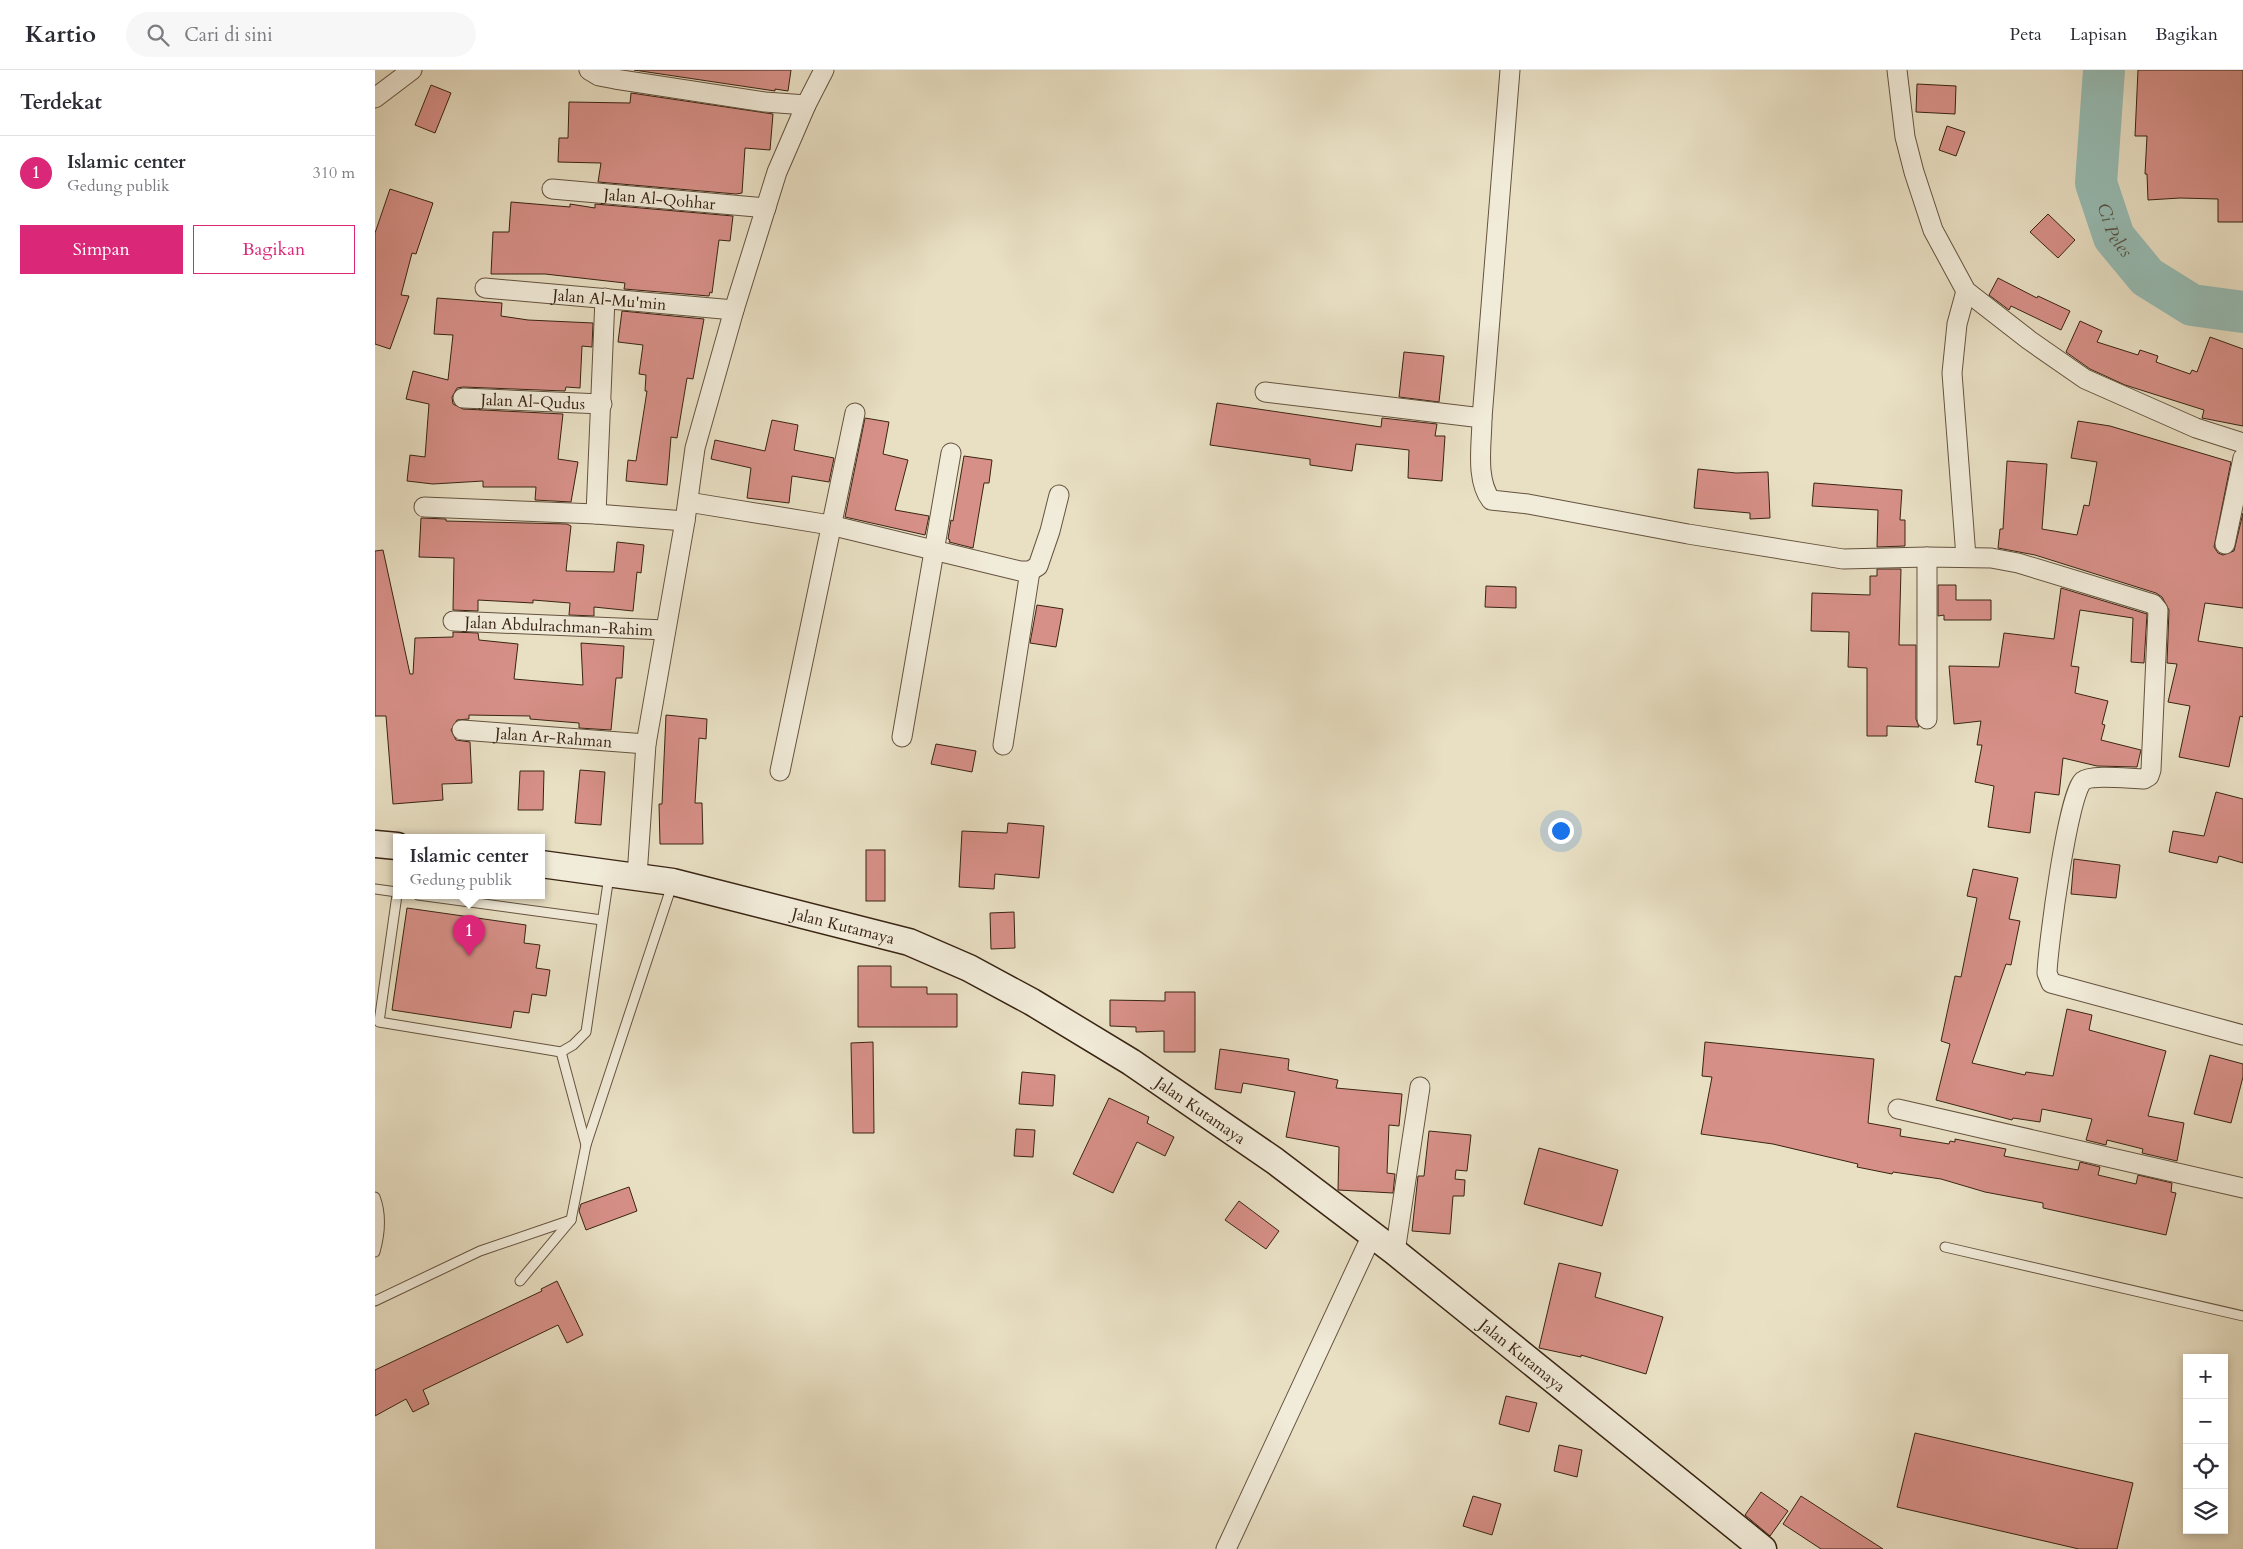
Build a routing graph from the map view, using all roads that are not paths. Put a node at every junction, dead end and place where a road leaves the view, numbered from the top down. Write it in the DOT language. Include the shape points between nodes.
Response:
graph roads {
  1 [pos="412,70"];
  2 [pos="589,70"];
  3 [pos="824,70"];
  4 [pos="1510,70"];
  5 [pos="1897,70"];
  6 [pos="375,98"];
  7 [pos="805,105"];
  8 [pos="552,189"];
  9 [pos="766,208"];
  10 [pos="485,288"];
  11 [pos="1966,291"];
  12 [pos="605,298"];
  13 [pos="734,310"];
  14 [pos="1265,392"];
  15 [pos="463,398"];
  16 [pos="602,404"];
  17 [pos="855,413"];
  18 [pos="1482,418"];
  19 [pos="2243,443"];
  20 [pos="951,453"];
  21 [pos="2243,458"];
  22 [pos="1059,494"];
  23 [pos="688,502"];
  24 [pos="424,507"];
  25 [pos="596,514"];
  26 [pos="685,521"];
  27 [pos="831,525"];
  28 [pos="2225,544"];
  29 [pos="933,551"];
  30 [pos="1927,557"];
  31 [pos="1966,557"];
  32 [pos="1030,571"];
  33 [pos="453,621"];
  34 [pos="665,630"];
  35 [pos="1927,719"];
  36 [pos="462,730"];
  37 [pos="903,737"];
  38 [pos="646,744"];
  39 [pos="1003,745"];
  40 [pos="780,771"];
  41 [pos="375,844"];
  42 [pos="393,846"];
  43 [pos="545,865"];
  44 [pos="609,873"];
  45 [pos="637,876"];
  46 [pos="673,882"];
  47 [pos="375,888"];
  48 [pos="393,892"];
  49 [pos="396,899"];
  50 [pos="448,899"];
  51 [pos="602,920"];
  52 [pos="377,1022"];
  53 [pos="2243,1035"];
  54 [pos="561,1052"];
  55 [pos="1420,1088"];
  56 [pos="1898,1109"];
  57 [pos="586,1145"];
  58 [pos="2243,1188"];
  59 [pos="375,1197"];
  60 [pos="571,1220"];
  61 [pos="1372,1235"];
  62 [pos="1945,1247"];
  63 [pos="375,1252"];
  64 [pos="1395,1252"];
  65 [pos="519,1281"];
  66 [pos="375,1301"];
  67 [pos="2243,1316"];
  68 [pos="1226,1549"];
  69 [pos="1763,1549"];
  1 -- 6 [label="street"];
  2 -- 7 [label="street" via="599,76 765,102"];
  3 -- 7 [label="street"];
  4 -- 18 [label="street"];
  5 -- 11 [label="street" via="1905,137 1914,172 1933,230"];
  7 -- 9 [label="street"];
  8 -- 9 [label="street, Jalan Al-Qohhar"];
  9 -- 13 [label="street"];
  10 -- 12 [label="street, Jalan Al-Mu'min"];
  11 -- 19 [label="street" via="2085,379 2196,428"];
  11 -- 31 [label="street" via="1957,324 1952,373"];
  12 -- 13 [label="street, Jalan Al-Mu'min"];
  12 -- 16 [label="street"];
  13 -- 23 [label="street" via="695,448"];
  14 -- 18 [label="street"];
  15 -- 16 [label="street, Jalan Al-Qudus"];
  16 -- 25 [label="street"];
  17 -- 27 [label="street"];
  18 -- 30 [label="street" via="1484,492 1491,500 1843,559"];
  20 -- 29 [label="street"];
  21 -- 28 [label="street"];
  22 -- 32 [label="street" via="1038,566"];
  23 -- 26 [label="street"];
  23 -- 27 [label="street"];
  24 -- 25 [label="street"];
  25 -- 26 [label="street"];
  26 -- 34 [label="street"];
  27 -- 29 [label="street"];
  27 -- 40 [label="street"];
  29 -- 32 [label="street"];
  29 -- 37 [label="street"];
  30 -- 31 [label="street"];
  30 -- 35 [label="street"];
  31 -- 53 [label="street" via="2018,563 2141,599 2158,610 2151,770 2144,779 2089,778 2080,784 2064,843 2047,958 2051,983"];
  32 -- 39 [label="street"];
  33 -- 34 [label="street, Jalan Abdulrachman-Rahim"];
  34 -- 38 [label="street"];
  36 -- 38 [label="street, Jalan Ar-Rahman"];
  38 -- 45 [label="street"];
  41 -- 42 [label="main road"];
  43 -- 44 [label="main road, Jalan Kutamaya"];
  44 -- 45 [label="main road, Jalan Kutamaya"];
  44 -- 51 [label="lane"];
  45 -- 46 [label="main road, Jalan Kutamaya"];
  46 -- 57 [label="lane"];
  46 -- 61 [label="main road, Jalan Kutamaya" via="909,942 969,968 1131,1062 1275,1161"];
  47 -- 48 [label="lane"];
  49 -- 52 [label="lane"];
  50 -- 51 [label="lane"];
  51 -- 54 [label="lane" via="586,1032"];
  52 -- 54 [label="lane"];
  54 -- 57 [label="lane"];
  55 -- 64 [label="street"];
  56 -- 58 [label="street"];
  57 -- 60 [label="lane"];
  59 -- 63 [label="lane" via="380,1209"];
  60 -- 65 [label="lane"];
  60 -- 66 [label="lane" via="480,1251"];
  61 -- 64 [label="main road, Jalan Kutamaya"];
  61 -- 68 [label="street"];
  62 -- 67 [label="lane"];
  64 -- 69 [label="main road, Jalan Kutamaya"];
}
